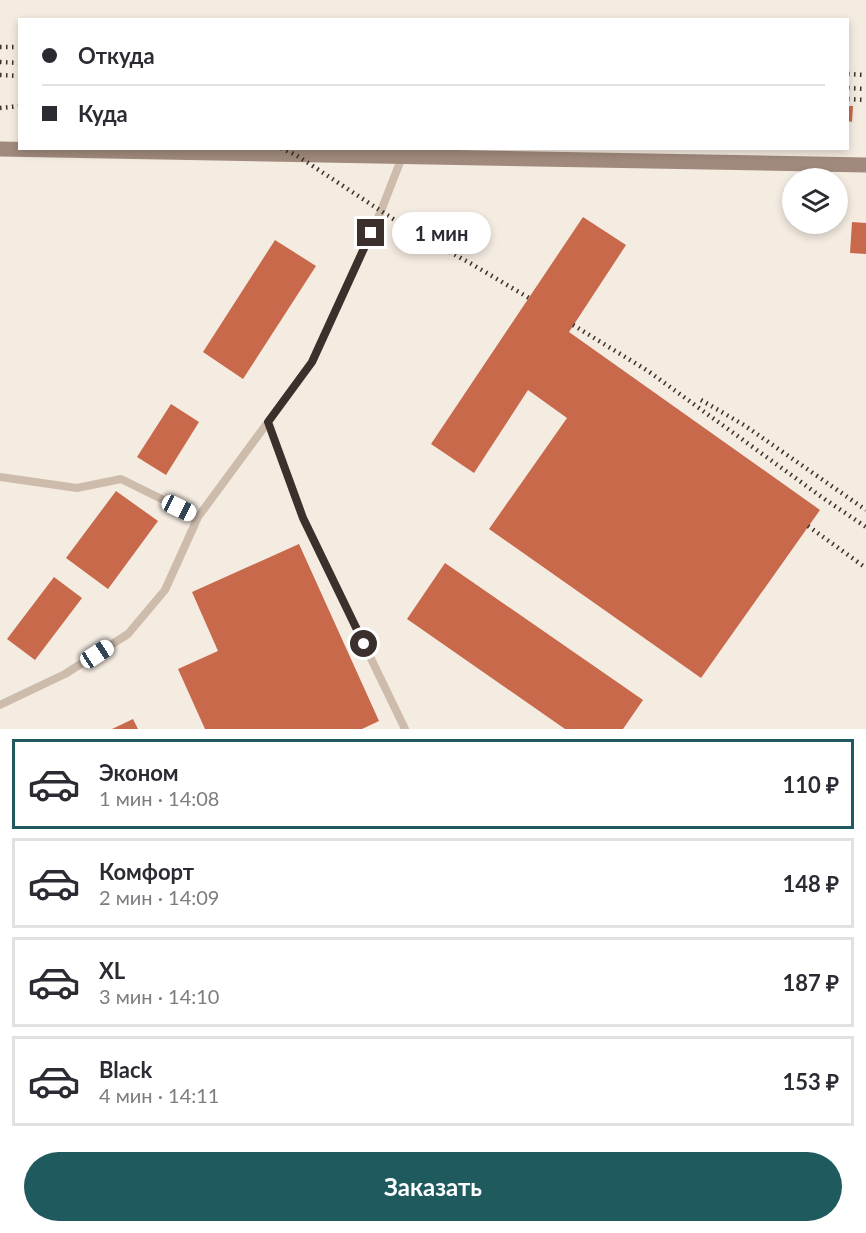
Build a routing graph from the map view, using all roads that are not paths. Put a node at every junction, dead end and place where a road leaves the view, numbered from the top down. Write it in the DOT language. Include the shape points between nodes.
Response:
graph roads {
  1 [pos="0,149"];
  2 [pos="18,149"];
  3 [pos="50,150"];
  4 [pos="402,157"];
  5 [pos="866,165"];
  6 [pos="268,422"];
  7 [pos="0,477"];
  8 [pos="198,517"];
  9 [pos="0,705"];
  10 [pos="405,729"];
  1 -- 2 [label="street"];
  3 -- 4 [label="street"];
  4 -- 5 [label="street"];
  4 -- 6 [label="lane" via="312,362"];
  6 -- 8 [label="lane"];
  6 -- 10 [label="lane" via="303,518"];
  7 -- 8 [label="lane" via="77,488 121,479"];
  8 -- 9 [label="lane" via="165,590 128,634 65,674"];
}
